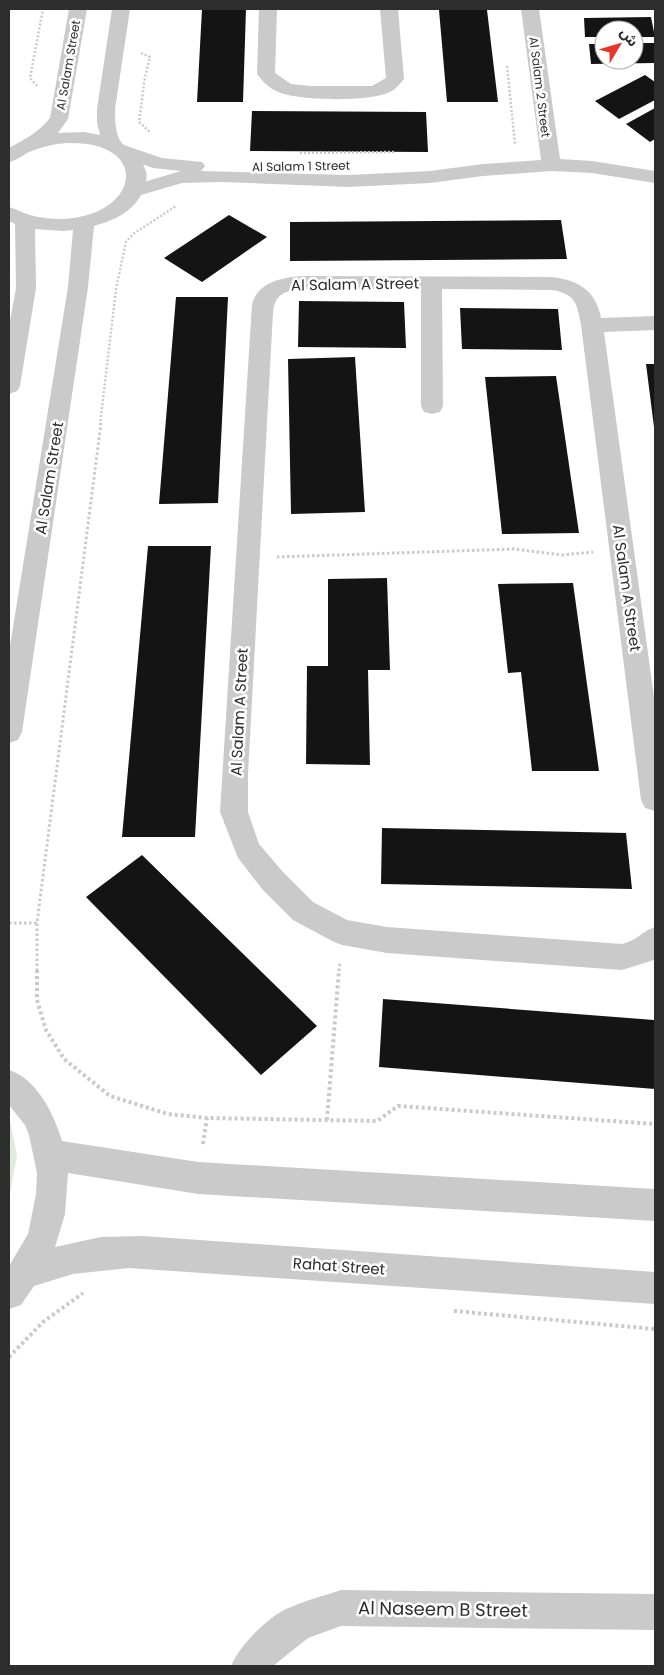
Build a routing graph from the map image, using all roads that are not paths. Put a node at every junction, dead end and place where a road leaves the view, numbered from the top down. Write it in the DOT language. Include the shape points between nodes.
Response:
graph roads {
  1 [pos="78,9"];
  2 [pos="121,9"];
  3 [pos="268,9"];
  4 [pos="389,9"];
  5 [pos="530,9"];
  6 [pos="35,142"];
  7 [pos="116,147"];
  8 [pos="9,156"];
  9 [pos="552,165"];
  10 [pos="382,170"];
  11 [pos="655,177"];
  12 [pos="134,191"];
  13 [pos="17,217"];
  14 [pos="84,223"];
  15 [pos="431,283"];
  16 [pos="655,322"];
  17 [pos="592,325"];
  18 [pos="9,386"];
  19 [pos="432,406"];
  20 [pos="9,732"];
  21 [pos="653,762"];
  22 [pos="655,800"];
  23 [pos="655,940"];
  24 [pos="9,1084"];
  25 [pos="51,1155"];
  26 [pos="655,1205"];
  27 [pos="17,1283"];
  28 [pos="655,1288"];
  29 [pos="655,1612"];
  30 [pos="250,1666"];
  1 -- 6 [label="street, Al Salam Street" via="59,119"];
  2 -- 7 [label="street" via="106,109 106,123"];
  3 -- 4 [label="street" via="266,74 275,84 291,90 320,92 377,91 395,80"];
  5 -- 9 [label="street, Al Salam 2 Street"];
  6 -- 7 [label="street, Al Salam 1 Street" via="61,137 86,138"];
  6 -- 8 [label="street"];
  7 -- 10 [label="street, Al Salam 1 Street" via="160,164 346,166"];
  7 -- 12 [label="street" via="133,162 137,176"];
  9 -- 10 [label="street, Al Salam 1 Street" via="430,178"];
  9 -- 11 [label="street, Al Salam 1 Street" via="592,167"];
  10 -- 12 [label="street, Al Salam 1 Street" via="348,181 181,177"];
  12 -- 14 [label="street" via="115,210"];
  13 -- 14 [label="street" via="50,225"];
  13 -- 18 [label="street" via="26,288"];
  14 -- 20 [label="street, Al Salam Street" via="78,287"];
  15 -- 17 [label="street, Al Salam A Street" via="557,284 574,290 586,300"];
  15 -- 19 [label="street, Al Salam A Street"];
  15 -- 23 [label="street, Al Salam A Street" via="290,283 274,289 264,300 234,812 248,850 273,881 303,911 342,932 387,940 622,957 644,950"];
  16 -- 17 [label="street"];
  17 -- 21 [label="street, Al Salam A Street"];
  21 -- 22 [label="street, Al Salam A Street"];
  24 -- 25 [label="street" via="20,1093 40,1122"];
  25 -- 26 [label="street" via="198,1178"];
  25 -- 27 [label="street" via="53,1194 44,1234"];
  27 -- 28 [label="street, Rahat Street" via="73,1258 148,1251 195,1257"];
  29 -- 30 [label="street, Al Naseem B Street" via="341,1608 298,1623 259,1654"];
}
